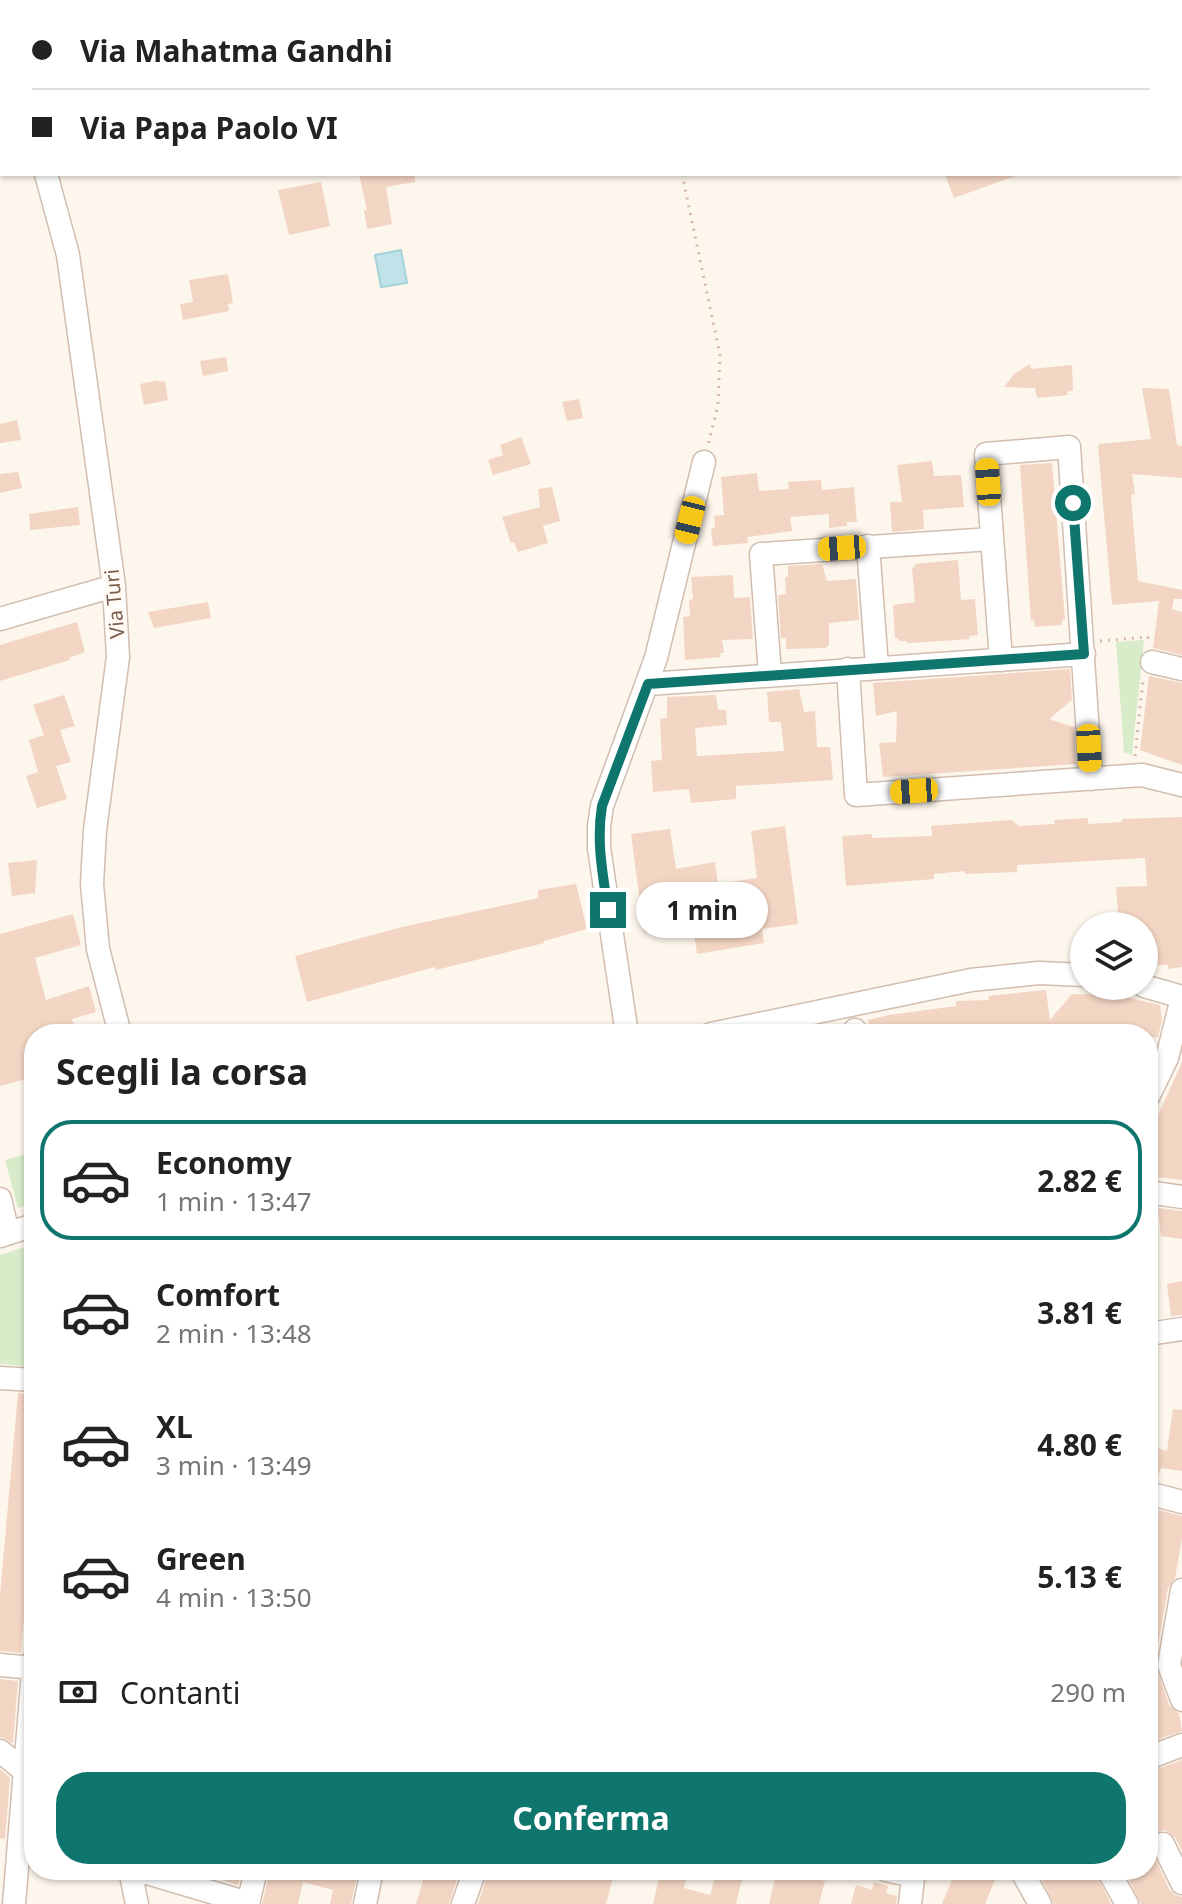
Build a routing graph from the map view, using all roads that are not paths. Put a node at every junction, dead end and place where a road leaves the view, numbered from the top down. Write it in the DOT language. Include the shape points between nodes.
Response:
graph roads {
  1 [pos="47,176"];
  2 [pos="704,462"];
  3 [pos="992,539"];
  4 [pos="868,546"];
  5 [pos="114,586"];
  6 [pos="0,619"];
  7 [pos="1083,648"];
  8 [pos="1001,660"];
  9 [pos="1148,662"];
  10 [pos="877,667"];
  11 [pos="848,669"];
  12 [pos="1182,669"];
  13 [pos="770,674"];
  14 [pos="648,684"];
  15 [pos="1091,779"];
  16 [pos="1182,785"];
  17 [pos="1070,974"];
  18 [pos="1158,990"];
  19 [pos="1182,998"];
  20 [pos="117,1024"];
  21 [pos="625,1024"];
  22 [pos="759,1024"];
  23 [pos="1158,1076"];
  24 [pos="1158,1193"];
  25 [pos="1182,1197"];
  26 [pos="0,1199"];
  27 [pos="24,1228"];
  28 [pos="4,1234"];
  29 [pos="1182,1329"];
  30 [pos="1158,1333"];
  31 [pos="0,1378"];
  32 [pos="24,1379"];
  33 [pos="1158,1496"];
  34 [pos="1182,1502"];
  35 [pos="1182,1590"];
  36 [pos="0,1665"];
  37 [pos="24,1667"];
  38 [pos="1182,1700"];
  39 [pos="1182,1745"];
  40 [pos="0,1751"];
  41 [pos="1158,1754"];
  42 [pos="24,1770"];
  43 [pos="24,1817"];
  44 [pos="1163,1844"];
  45 [pos="132,1880"];
  46 [pos="170,1880"];
  47 [pos="254,1880"];
  48 [pos="370,1880"];
  49 [pos="471,1880"];
  50 [pos="912,1880"];
  51 [pos="1022,1880"];
  52 [pos="1027,1880"];
  53 [pos="1114,1880"];
  54 [pos="1182,1883"];
  55 [pos="14,1904"];
  56 [pos="137,1904"];
  57 [pos="248,1904"];
  58 [pos="365,1904"];
  59 [pos="463,1904"];
  60 [pos="910,1904"];
  61 [pos="1023,1904"];
  62 [pos="1040,1904"];
  63 [pos="1127,1904"];
  1 -- 5 [label="street, Via Turi" via="68,255"];
  2 -- 14 [label="street"];
  3 -- 4 [label="street"];
  3 -- 7 [label="street" via="986,454 1069,447"];
  3 -- 8 [label="street"];
  4 -- 10 [label="street"];
  4 -- 13 [label="street" via="761,554"];
  5 -- 6 [label="street"];
  5 -- 20 [label="street, Via Turi" via="118,657 92,884 98,949"];
  7 -- 8 [label="street"];
  7 -- 15 [label="street"];
  8 -- 10 [label="street"];
  9 -- 12 [label="street"];
  10 -- 11 [label="street"];
  11 -- 13 [label="street"];
  11 -- 15 [label="street" via="856,795"];
  13 -- 14 [label="street"];
  14 -- 21 [label="street" via="599,826"];
  15 -- 16 [label="street" via="1142,775"];
  17 -- 22 [label="street" via="971,980"];
  18 -- 19 [label="street"];
  19 -- 23 [label="street"];
  24 -- 25 [label="street"];
  26 -- 28 [label="street"];
  27 -- 28 [label="street"];
  29 -- 30 [label="street"];
  31 -- 32 [label="street"];
  33 -- 34 [label="street"];
  35 -- 38 [label="street" via="1169,1665"];
  36 -- 37 [label="street"];
  39 -- 41 [label="street"];
  40 -- 42 [label="street"];
  43 -- 55 [label="street"];
  44 -- 54 [label="street"];
  45 -- 56 [label="street"];
  46 -- 57 [label="street"];
  47 -- 57 [label="street"];
  48 -- 58 [label="street"];
  49 -- 59 [label="street"];
  50 -- 60 [label="street"];
  51 -- 61 [label="street"];
  52 -- 62 [label="street"];
  53 -- 63 [label="street"];
}
